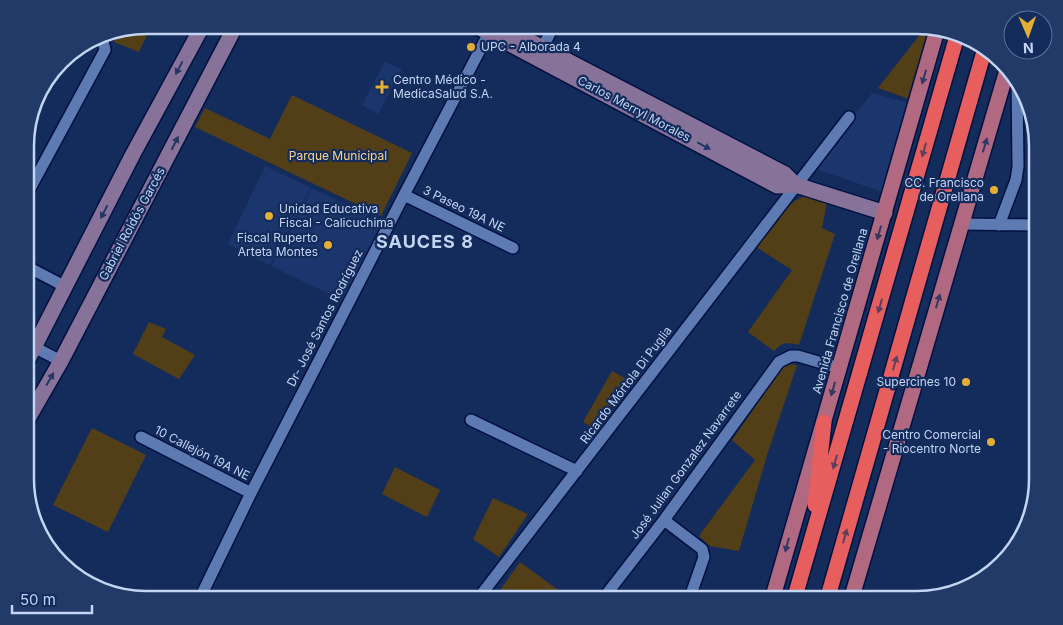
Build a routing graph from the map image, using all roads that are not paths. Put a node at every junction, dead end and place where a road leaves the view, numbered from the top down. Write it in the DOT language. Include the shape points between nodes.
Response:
graph roads {
  1 [pos="198,34"];
  2 [pos="231,34"];
  3 [pos="491,34"];
  4 [pos="505,34"];
  5 [pos="550,34"];
  6 [pos="935,36"];
  7 [pos="956,41"];
  8 [pos="103,42"];
  9 [pos="540,53"];
  10 [pos="983,55"];
  11 [pos="1005,76"];
  12 [pos="1017,96"];
  13 [pos="849,118"];
  14 [pos="34,181"];
  15 [pos="796,185"];
  16 [pos="404,195"];
  17 [pos="884,213"];
  18 [pos="961,224"];
  19 [pos="1000,225"];
  20 [pos="1029,225"];
  21 [pos="513,248"];
  22 [pos="34,270"];
  23 [pos="66,286"];
  24 [pos="34,338"];
  25 [pos="34,347"];
  26 [pos="61,360"];
  27 [pos="839,368"];
  28 [pos="34,408"];
  29 [pos="470,420"];
  30 [pos="824,422"];
  31 [pos="141,437"];
  32 [pos="577,471"];
  33 [pos="251,493"];
  34 [pos="664,520"];
  35 [pos="811,545"];
  36 [pos="206,591"];
  37 [pos="484,591"];
  38 [pos="609,591"];
  39 [pos="692,591"];
  40 [pos="775,591"];
  41 [pos="797,591"];
  42 [pos="830,591"];
  43 [pos="855,591"];
  1 -- 23 [label="main road, one-way"];
  26 -- 2 [label="main road, Gabriel Roldós Garcés, one-way"];
  3 -- 16 [label="street, Dr- José Santos Rodríguez"];
  4 -- 9 [label="main road, Carlos Merryl Morales"];
  5 -- 9 [label="street"];
  6 -- 17 [label="main road, Avenida Francisco de Orellana, one-way"];
  7 -- 35 [label="highway, one-way"];
  8 -- 14 [label="street" via="105,50"];
  9 -- 15 [label="main road, Carlos Merryl Morales" via="777,186"];
  42 -- 10 [label="highway, one-way"];
  18 -- 11 [label="main road, one-way"];
  12 -- 19 [label="street" via="1018,168"];
  13 -- 15 [label="street, Ricardo Mórtola Di Puglia"];
  15 -- 17 [label="main road, Carlos Merryl Morales"];
  15 -- 32 [label="street, Ricardo Mórtola Di Puglia"];
  16 -- 21 [label="street, 3 Paseo 19A NE"];
  16 -- 33 [label="street, Dr- José Santos Rodríguez"];
  17 -- 27 [label="main road, Avenida Francisco de Orellana, one-way"];
  18 -- 19 [label="street"];
  43 -- 18 [label="main road, one-way"];
  19 -- 20 [label="street"];
  22 -- 23 [label="street"];
  23 -- 24 [label="main road"];
  25 -- 26 [label="street"];
  28 -- 26 [label="main road, Gabriel Roldós Garcés, one-way"];
  27 -- 30 [label="main road, Avenida Francisco de Orellana, one-way"];
  27 -- 34 [label="street, José Julian Gonzalez Navarrete" via="798,356 779,362"];
  29 -- 32 [label="street"];
  30 -- 35 [label="highway"];
  30 -- 40 [label="main road, Avenida Francisco de Orellana, one-way"];
  31 -- 33 [label="street, 10 Callejón 19A NE"];
  32 -- 37 [label="street, Ricardo Mórtola Di Puglia"];
  33 -- 36 [label="street, Dr- José Santos Rodríguez"];
  34 -- 38 [label="street, José Julian Gonzalez Navarrete"];
  34 -- 39 [label="street" via="704,552"];
  35 -- 41 [label="highway"];
}
